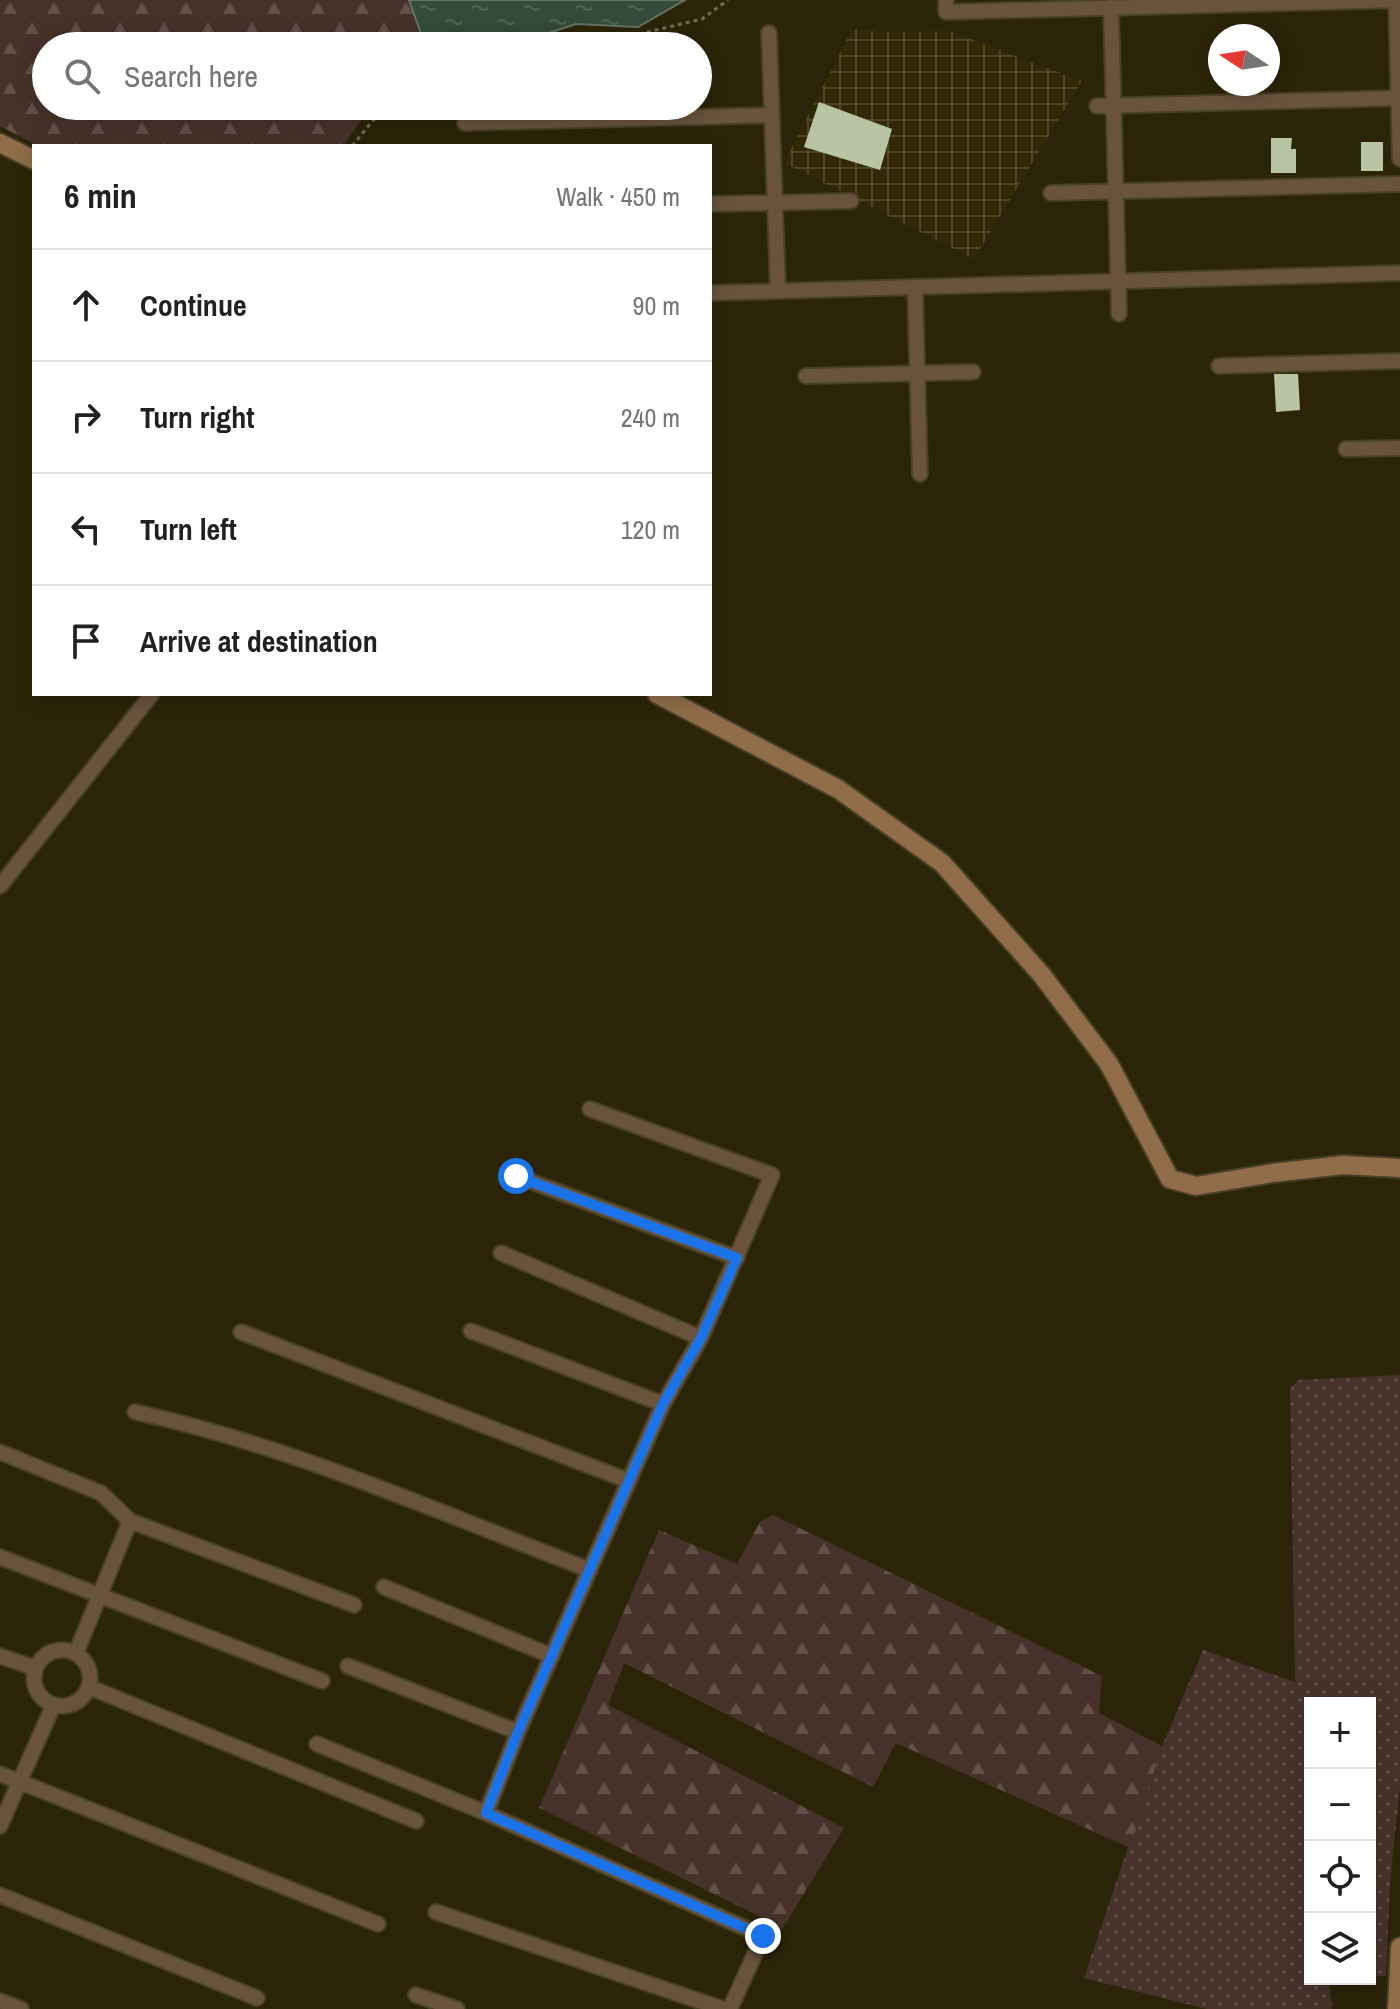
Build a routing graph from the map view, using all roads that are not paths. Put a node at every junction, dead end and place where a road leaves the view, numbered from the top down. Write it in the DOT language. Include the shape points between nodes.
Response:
graph roads {
  1 [pos="946,0"];
  2 [pos="1397,0"];
  3 [pos="1111,7"];
  4 [pos="769,33"];
  5 [pos="1399,98"];
  6 [pos="1097,106"];
  7 [pos="1113,106"];
  8 [pos="772,115"];
  9 [pos="712,117"];
  10 [pos="580,120"];
  11 [pos="465,123"];
  12 [pos="0,143"];
  13 [pos="32,159"];
  14 [pos="1400,159"];
  15 [pos="1400,184"];
  16 [pos="1116,191"];
  17 [pos="1051,193"];
  18 [pos="851,201"];
  19 [pos="775,202"];
  20 [pos="712,204"];
  21 [pos="1400,273"];
  22 [pos="1118,281"];
  23 [pos="915,287"];
  24 [pos="778,291"];
  25 [pos="712,293"];
  26 [pos="1119,314"];
  27 [pos="1400,361"];
  28 [pos="1219,366"];
  29 [pos="973,372"];
  30 [pos="918,373"];
  31 [pos="806,376"];
  32 [pos="1400,448"];
  33 [pos="1346,449"];
  34 [pos="920,474"];
  35 [pos="150,696"];
  36 [pos="661,696"];
  37 [pos="0,886"];
  38 [pos="590,1109"];
  39 [pos="1400,1168"];
  40 [pos="516,1176"];
  41 [pos="501,1253"];
  42 [pos="737,1258"];
  43 [pos="471,1331"];
  44 [pos="241,1332"];
  45 [pos="701,1338"];
  46 [pos="663,1404"];
  47 [pos="135,1412"];
  48 [pos="0,1452"];
  49 [pos="629,1481"];
  50 [pos="130,1521"];
  51 [pos="0,1557"];
  52 [pos="590,1570"];
  53 [pos="384,1587"];
  54 [pos="100,1595"];
  55 [pos="354,1605"];
  56 [pos="76,1653"];
  57 [pos="0,1656"];
  58 [pos="552,1656"];
  59 [pos="348,1666"];
  60 [pos="35,1668"];
  61 [pos="322,1681"];
  62 [pos="89,1687"];
  63 [pos="53,1706"];
  64 [pos="518,1732"];
  65 [pos="317,1744"];
  66 [pos="0,1774"];
  67 [pos="19,1781"];
  68 [pos="486,1813"];
  69 [pos="416,1821"];
  70 [pos="0,1826"];
  71 [pos="0,1895"];
  72 [pos="436,1912"];
  73 [pos="378,1924"];
  74 [pos="1400,1947"];
  75 [pos="257,1998"];
  76 [pos="0,2001"];
  77 [pos="424,2001"];
  78 [pos="21,2009"];
  79 [pos="457,2009"];
  80 [pos="723,2009"];
  81 [pos="730,2009"];
  82 [pos="1397,2009"];
  1 -- 3 [label="street" via="946,12"];
  2 -- 3 [label="street"];
  2 -- 5 [label="street"];
  3 -- 7 [label="street"];
  4 -- 8 [label="street"];
  5 -- 7 [label="street"];
  5 -- 14 [label="street"];
  6 -- 7 [label="street"];
  7 -- 16 [label="street"];
  8 -- 9 [label="street"];
  8 -- 19 [label="street"];
  10 -- 11 [label="street"];
  12 -- 13 [label="street"];
  15 -- 16 [label="street"];
  16 -- 17 [label="street"];
  16 -- 22 [label="street"];
  18 -- 19 [label="street"];
  19 -- 20 [label="street"];
  19 -- 24 [label="street"];
  21 -- 22 [label="street"];
  22 -- 23 [label="street"];
  22 -- 26 [label="street"];
  23 -- 24 [label="street"];
  23 -- 30 [label="street"];
  24 -- 25 [label="street"];
  27 -- 28 [label="street"];
  29 -- 30 [label="street"];
  30 -- 31 [label="street"];
  30 -- 34 [label="street"];
  32 -- 33 [label="street"];
  35 -- 37 [label="street"];
  36 -- 39 [label="street" via="838,789 942,863 1041,974 1109,1064 1170,1179 1196,1186 1343,1165"];
  38 -- 42 [label="street" via="772,1175"];
  40 -- 42 [label="street"];
  41 -- 45 [label="street"];
  42 -- 45 [label="street"];
  43 -- 46 [label="street"];
  44 -- 49 [label="street"];
  45 -- 46 [label="street"];
  46 -- 49 [label="street"];
  47 -- 52 [label="street" via="288,1454"];
  48 -- 50 [label="street" via="101,1493"];
  49 -- 52 [label="street"];
  50 -- 54 [label="street"];
  50 -- 55 [label="street"];
  51 -- 54 [label="street"];
  52 -- 58 [label="street"];
  53 -- 58 [label="street"];
  54 -- 56 [label="street"];
  54 -- 61 [label="street"];
  56 -- 60 [label="street" via="57,1650"];
  56 -- 62 [label="street" via="89,1668"];
  57 -- 60 [label="street"];
  58 -- 64 [label="street"];
  59 -- 64 [label="street"];
  60 -- 63 [label="street" via="34,1687"];
  62 -- 63 [label="street" via="78,1702"];
  62 -- 69 [label="street"];
  63 -- 67 [label="street"];
  64 -- 68 [label="street"];
  65 -- 68 [label="street"];
  66 -- 67 [label="street"];
  67 -- 70 [label="street"];
  67 -- 73 [label="street"];
  68 -- 81 [label="street" via="763,1936"];
  71 -- 75 [label="street"];
  72 -- 80 [label="street"];
  74 -- 82 [label="street"];
  76 -- 78 [label="street"];
  77 -- 79 [label="street"];
}
